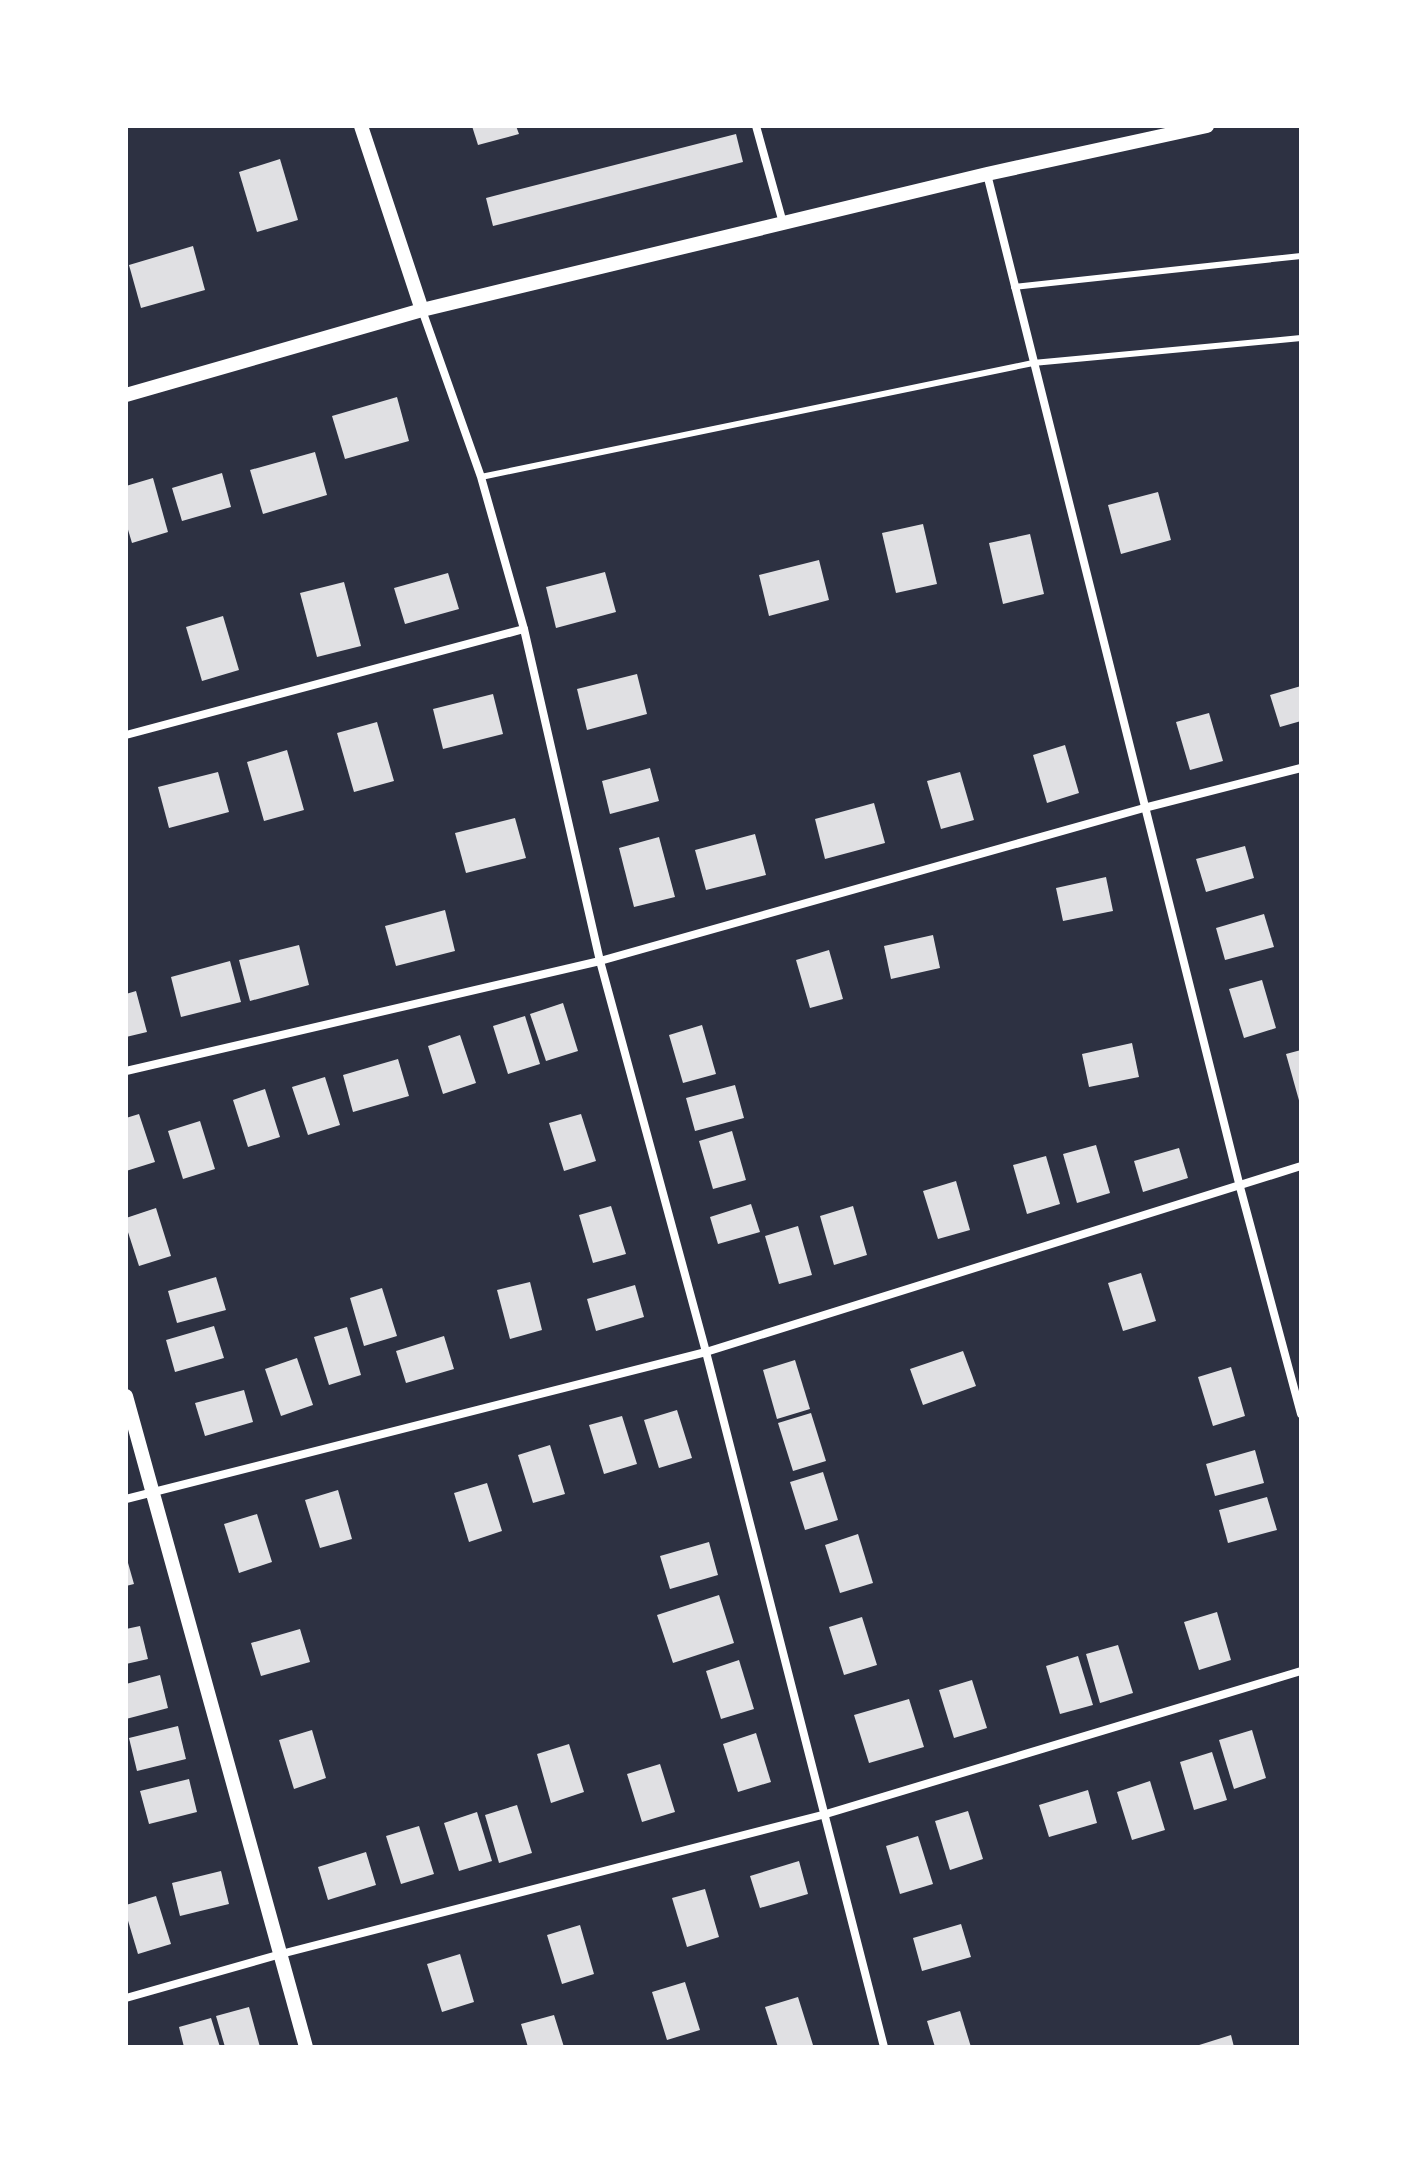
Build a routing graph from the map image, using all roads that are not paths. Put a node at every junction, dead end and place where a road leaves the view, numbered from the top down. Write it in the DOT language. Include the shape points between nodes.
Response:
graph roads {
  1 [pos="361,126"];
  2 [pos="756,126"];
  3 [pos="1207,126"];
  4 [pos="987,174"];
  5 [pos="783,223"];
  6 [pos="1301,256"];
  7 [pos="1014,287"];
  8 [pos="422,310"];
  9 [pos="1301,338"];
  10 [pos="1033,363"];
  11 [pos="126,395"];
  12 [pos="481,477"];
  13 [pos="524,629"];
  14 [pos="126,735"];
  15 [pos="1301,768"];
  16 [pos="1144,808"];
  17 [pos="600,961"];
  18 [pos="126,1071"];
  19 [pos="1301,1166"];
  20 [pos="1240,1187"];
  21 [pos="706,1352"];
  22 [pos="126,1396"];
  23 [pos="1301,1414"];
  24 [pos="153,1492"];
  25 [pos="126,1499"];
  26 [pos="1301,1671"];
  27 [pos="826,1814"];
  28 [pos="281,1954"];
  29 [pos="126,1998"];
  30 [pos="306,2047"];
  31 [pos="884,2047"];
  1 -- 8 [label="street"];
  2 -- 5 [label="street"];
  3 -- 4 [label="street"];
  4 -- 5 [label="street"];
  4 -- 7 [label="street"];
  5 -- 8 [label="street"];
  6 -- 7 [label="lane"];
  7 -- 10 [label="street"];
  8 -- 11 [label="street"];
  8 -- 12 [label="street"];
  9 -- 10 [label="lane"];
  10 -- 12 [label="lane"];
  10 -- 16 [label="street"];
  12 -- 13 [label="street"];
  13 -- 14 [label="street"];
  13 -- 17 [label="street"];
  15 -- 16 [label="street"];
  16 -- 17 [label="street"];
  16 -- 20 [label="street"];
  17 -- 18 [label="street"];
  17 -- 21 [label="street"];
  19 -- 20 [label="street"];
  20 -- 21 [label="street"];
  20 -- 23 [label="street"];
  21 -- 24 [label="street"];
  21 -- 27 [label="street"];
  22 -- 24 [label="street"];
  24 -- 25 [label="street"];
  24 -- 28 [label="street"];
  26 -- 27 [label="street"];
  27 -- 28 [label="street"];
  27 -- 31 [label="street"];
  28 -- 29 [label="street"];
  28 -- 30 [label="street"];
}
